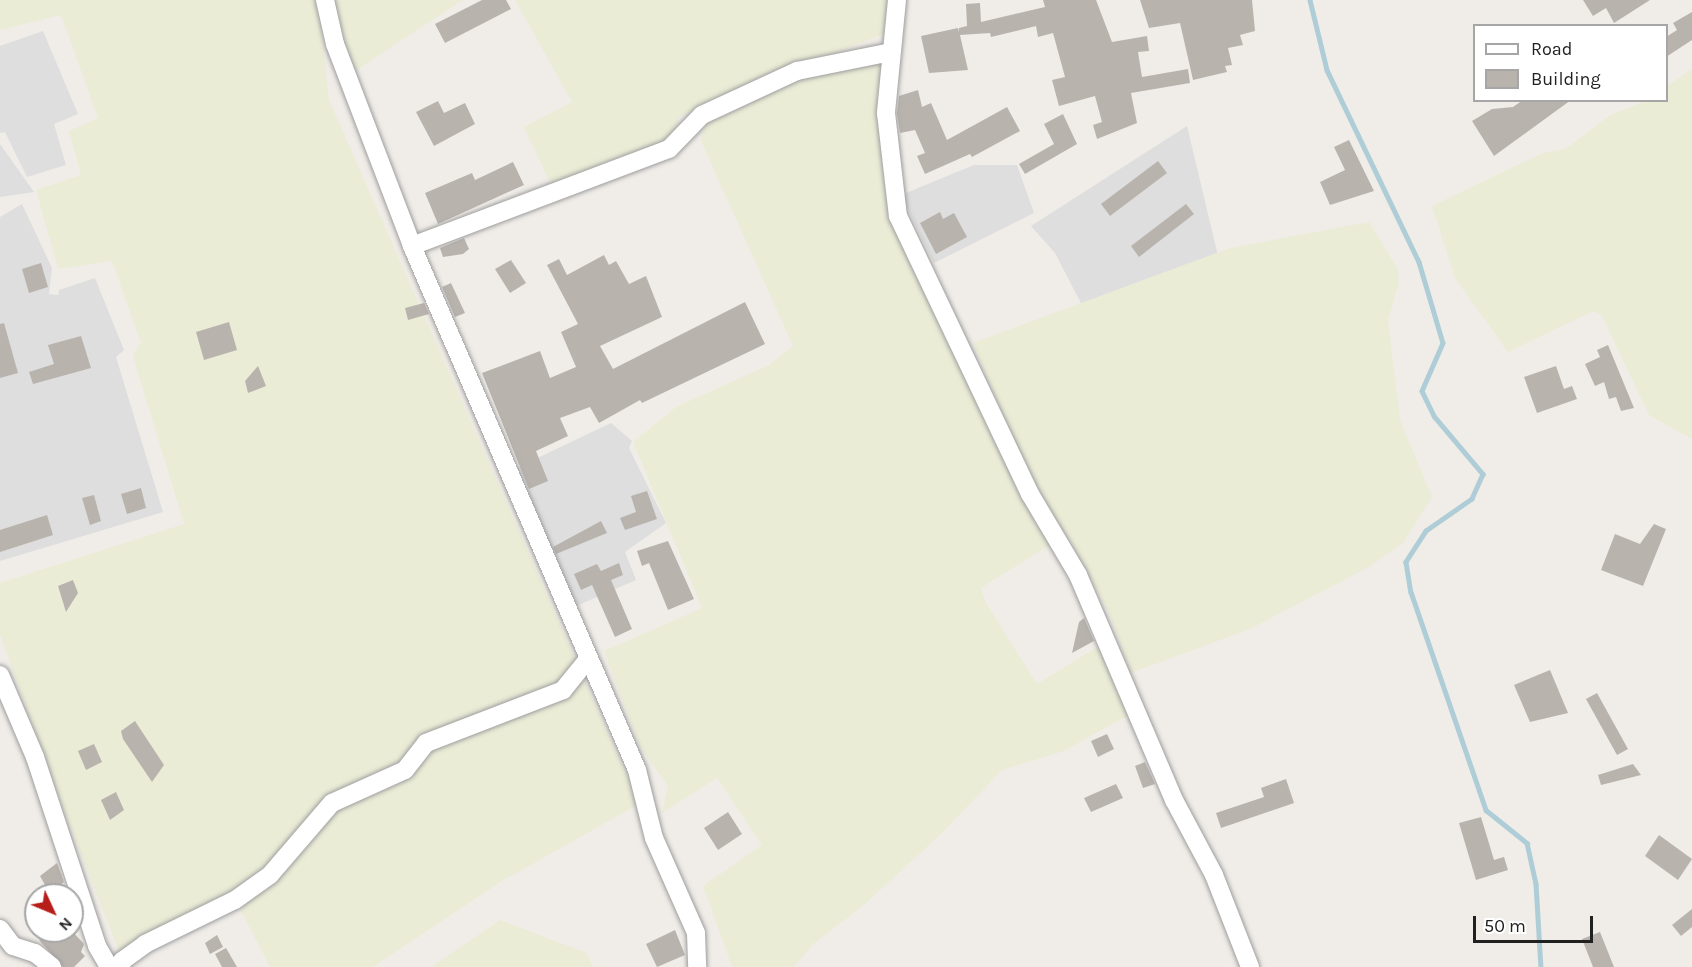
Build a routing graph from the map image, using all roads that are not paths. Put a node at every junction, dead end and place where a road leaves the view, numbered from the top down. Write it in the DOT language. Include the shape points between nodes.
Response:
graph roads {
  1 [pos="325,0"];
  2 [pos="897,0"];
  3 [pos="891,52"];
  4 [pos="412,246"];
  5 [pos="589,658"];
  6 [pos="0,675"];
  7 [pos="0,929"];
  8 [pos="52,967"];
  9 [pos="109,967"];
  10 [pos="121,967"];
  11 [pos="697,967"];
  12 [pos="1251,967"];
  1 -- 4 [label="street" via="335,44"];
  2 -- 3 [label="street"];
  3 -- 4 [label="street" via="797,71 702,115 669,149"];
  3 -- 12 [label="street" via="886,113 898,216 1030,494 1078,575"];
  4 -- 5 [label="street"];
  5 -- 10 [label="street" via="563,690 426,743 405,770 332,803 270,875 235,900 145,944 122,961"];
  5 -- 11 [label="street" via="637,770 654,838 696,933"];
  6 -- 9 [label="street" via="34,757 97,946"];
  7 -- 8 [label="street" via="13,946 35,953"];
}
